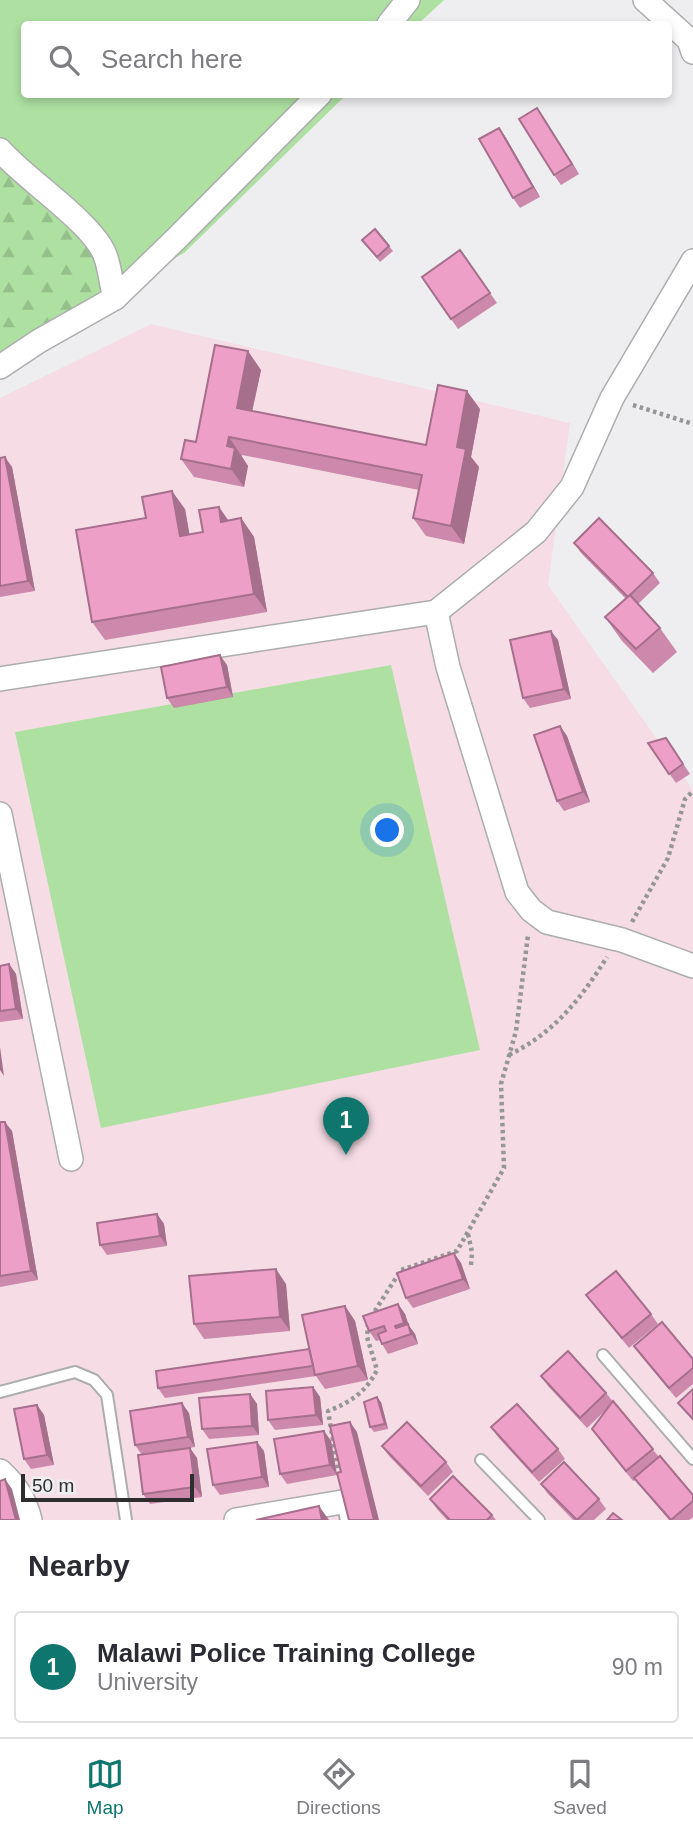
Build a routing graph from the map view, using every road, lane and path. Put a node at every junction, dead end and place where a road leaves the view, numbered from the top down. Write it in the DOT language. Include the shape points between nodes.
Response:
graph roads {
  1 [pos="408,0"];
  2 [pos="645,0"];
  3 [pos="391,21"];
  4 [pos="668,21"];
  5 [pos="672,25"];
  6 [pos="693,51"];
  7 [pos="316,98"];
  8 [pos="0,150"];
  9 [pos="693,261"];
  10 [pos="115,298"];
  11 [pos="0,367"];
  12 [pos="612,398"];
  13 [pos="693,424"];
  14 [pos="436,612"];
  15 [pos="0,679"];
  16 [pos="0,814"];
  17 [pos="531,910"];
  18 [pos="693,966"];
  19 [pos="71,1159"];
  20 [pos="468,1233"];
  21 [pos="471,1265"];
  22 [pos="603,1354"];
  23 [pos="0,1392"];
  24 [pos="693,1459"];
  25 [pos="481,1460"];
  26 [pos="0,1471"];
  27 [pos="344,1511"];
  28 [pos="30,1520"];
  29 [pos="126,1520"];
  30 [pos="236,1520"];
  31 [pos="539,1520"];
  1 -- 3 [label="street"];
  2 -- 4 [label="street"];
  5 -- 6 [label="street" via="689,40"];
  7 -- 10 [label="street"];
  8 -- 10 [label="street" via="90,233 105,255"];
  9 -- 12 [label="street"];
  10 -- 11 [label="street"];
  12 -- 13 [label="path"];
  12 -- 14 [label="street" via="572,487 536,532"];
  14 -- 15 [label="street"];
  14 -- 17 [label="street" via="448,667 517,892"];
  16 -- 19 [label="street"];
  17 -- 18 [label="street" via="547,922 622,940"];
  17 -- 20 [label="path" via="516,1031 501,1084 504,1168"];
  20 -- 21 [label="path"];
  20 -- 27 [label="path" via="457,1251 401,1270 369,1320 367,1337 377,1370 369,1386 347,1404 328,1411"];
  22 -- 24 [label="lane"];
  23 -- 29 [label="lane" via="75,1372 94,1380 107,1395"];
  25 -- 31 [label="lane"];
  26 -- 28 [label="street" via="26,1502"];
  27 -- 30 [label="street"];
}
